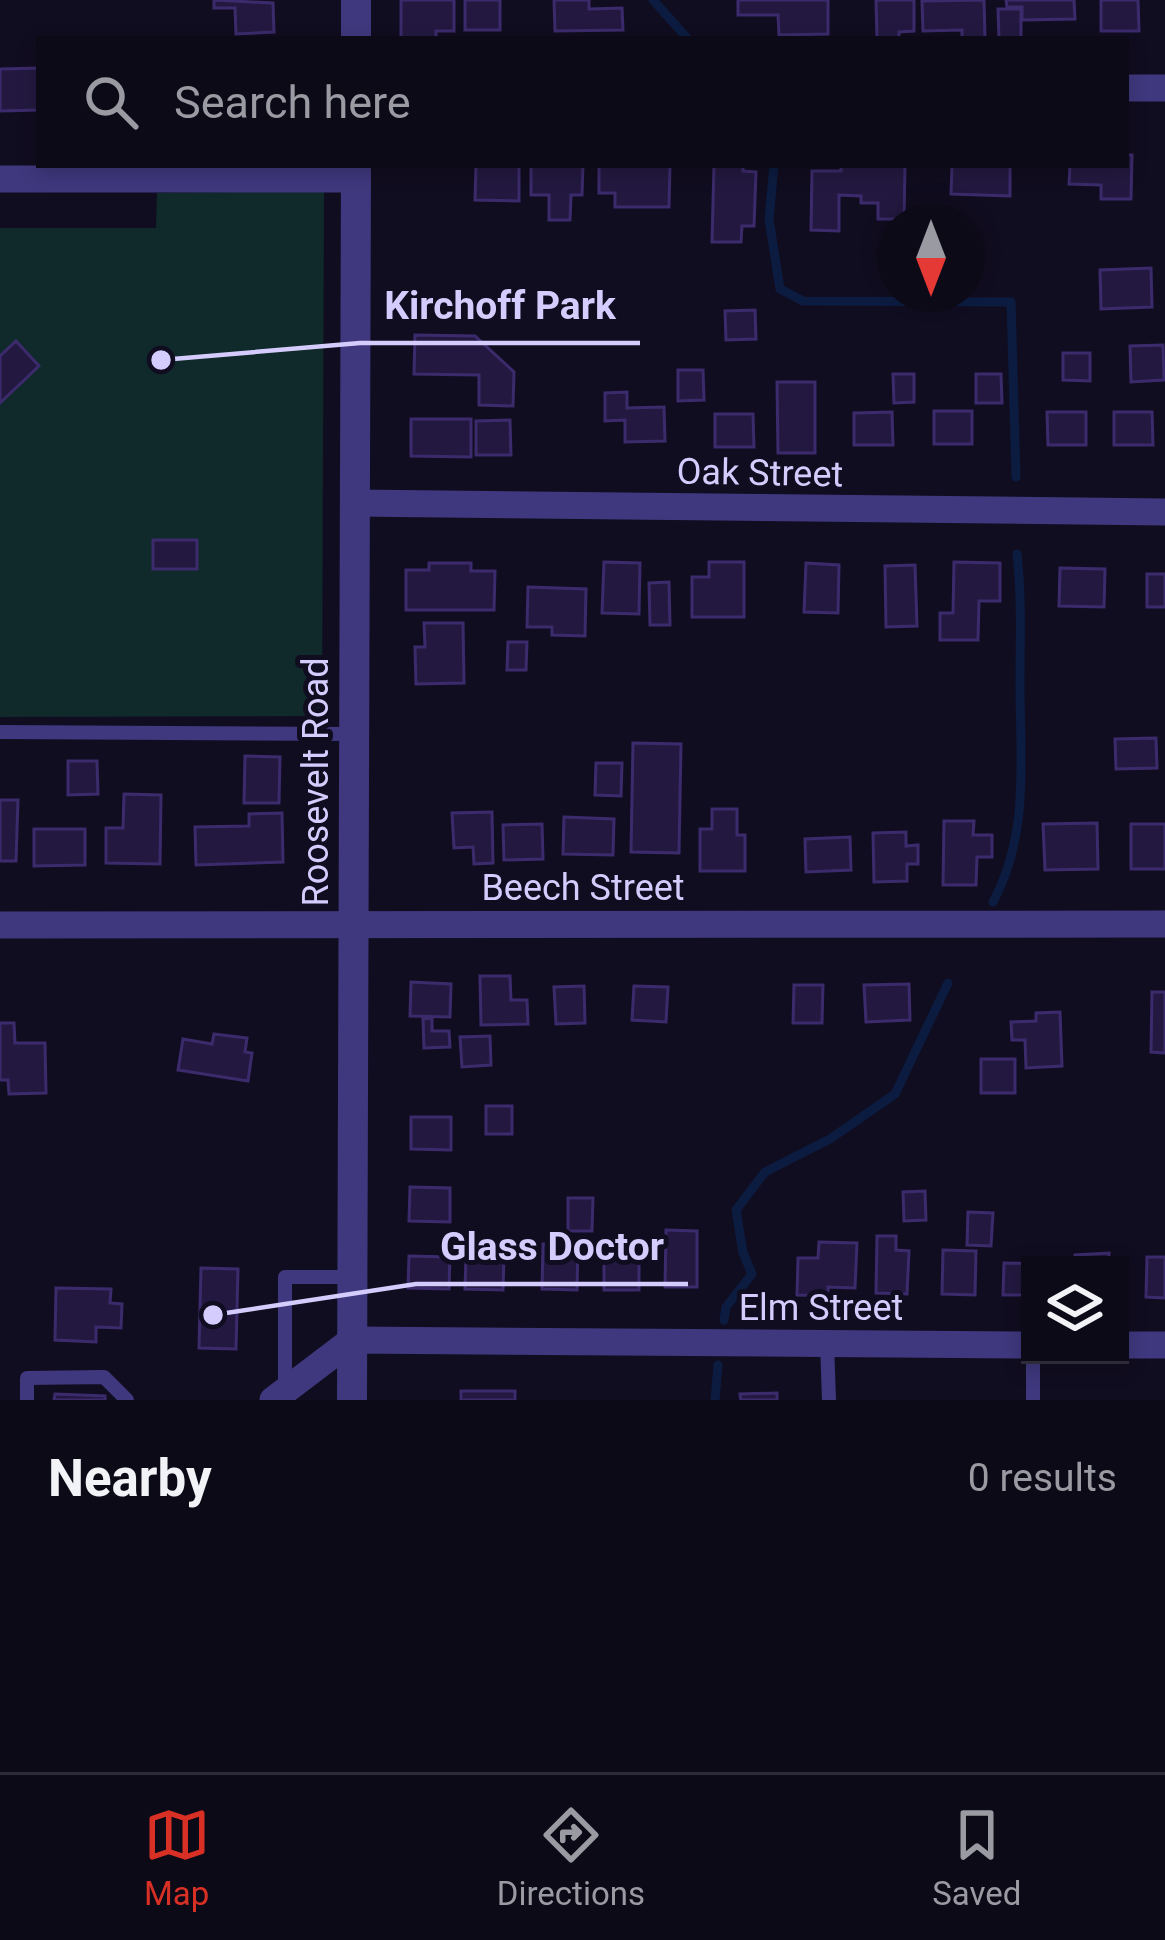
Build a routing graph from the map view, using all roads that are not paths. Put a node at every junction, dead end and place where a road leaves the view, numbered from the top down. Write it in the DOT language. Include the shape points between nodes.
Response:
graph roads {
  1 [pos="356,0"];
  2 [pos="356,36"];
  3 [pos="1129,88"];
  4 [pos="1165,88"];
  5 [pos="356,172"];
  6 [pos="0,179"];
  7 [pos="354,503"];
  8 [pos="1165,512"];
  9 [pos="0,732"];
  10 [pos="354,734"];
  11 [pos="353,922"];
  12 [pos="1165,924"];
  13 [pos="0,925"];
  14 [pos="352,1277"];
  15 [pos="352,1340"];
  16 [pos="827,1343"];
  17 [pos="1021,1345"];
  18 [pos="1129,1345"];
  19 [pos="1165,1346"];
  20 [pos="1033,1364"];
  21 [pos="279,1395"];
  22 [pos="27,1400"];
  23 [pos="127,1400"];
  24 [pos="352,1400"];
  25 [pos="830,1400"];
  26 [pos="1033,1400"];
  1 -- 2 [label="street"];
  3 -- 4 [label="street"];
  5 -- 6 [label="street"];
  5 -- 7 [label="street, Roosevelt Road"];
  7 -- 8 [label="street, Oak Street"];
  7 -- 10 [label="street, Roosevelt Road"];
  9 -- 10 [label="lane"];
  10 -- 11 [label="street, Roosevelt Road"];
  11 -- 12 [label="street, Beech Street"];
  11 -- 13 [label="street, Beech Street"];
  11 -- 14 [label="street, Roosevelt Road"];
  14 -- 15 [label="street, Roosevelt Road"];
  14 -- 21 [label="lane" via="286,1277"];
  15 -- 16 [label="street, Elm Street"];
  15 -- 21 [label="street"];
  15 -- 24 [label="street, Roosevelt Road"];
  16 -- 17 [label="street, Elm Street"];
  16 -- 25 [label="lane"];
  18 -- 19 [label="street"];
  20 -- 26 [label="lane"];
  22 -- 23 [label="lane" via="27,1378 104,1377"];
}
